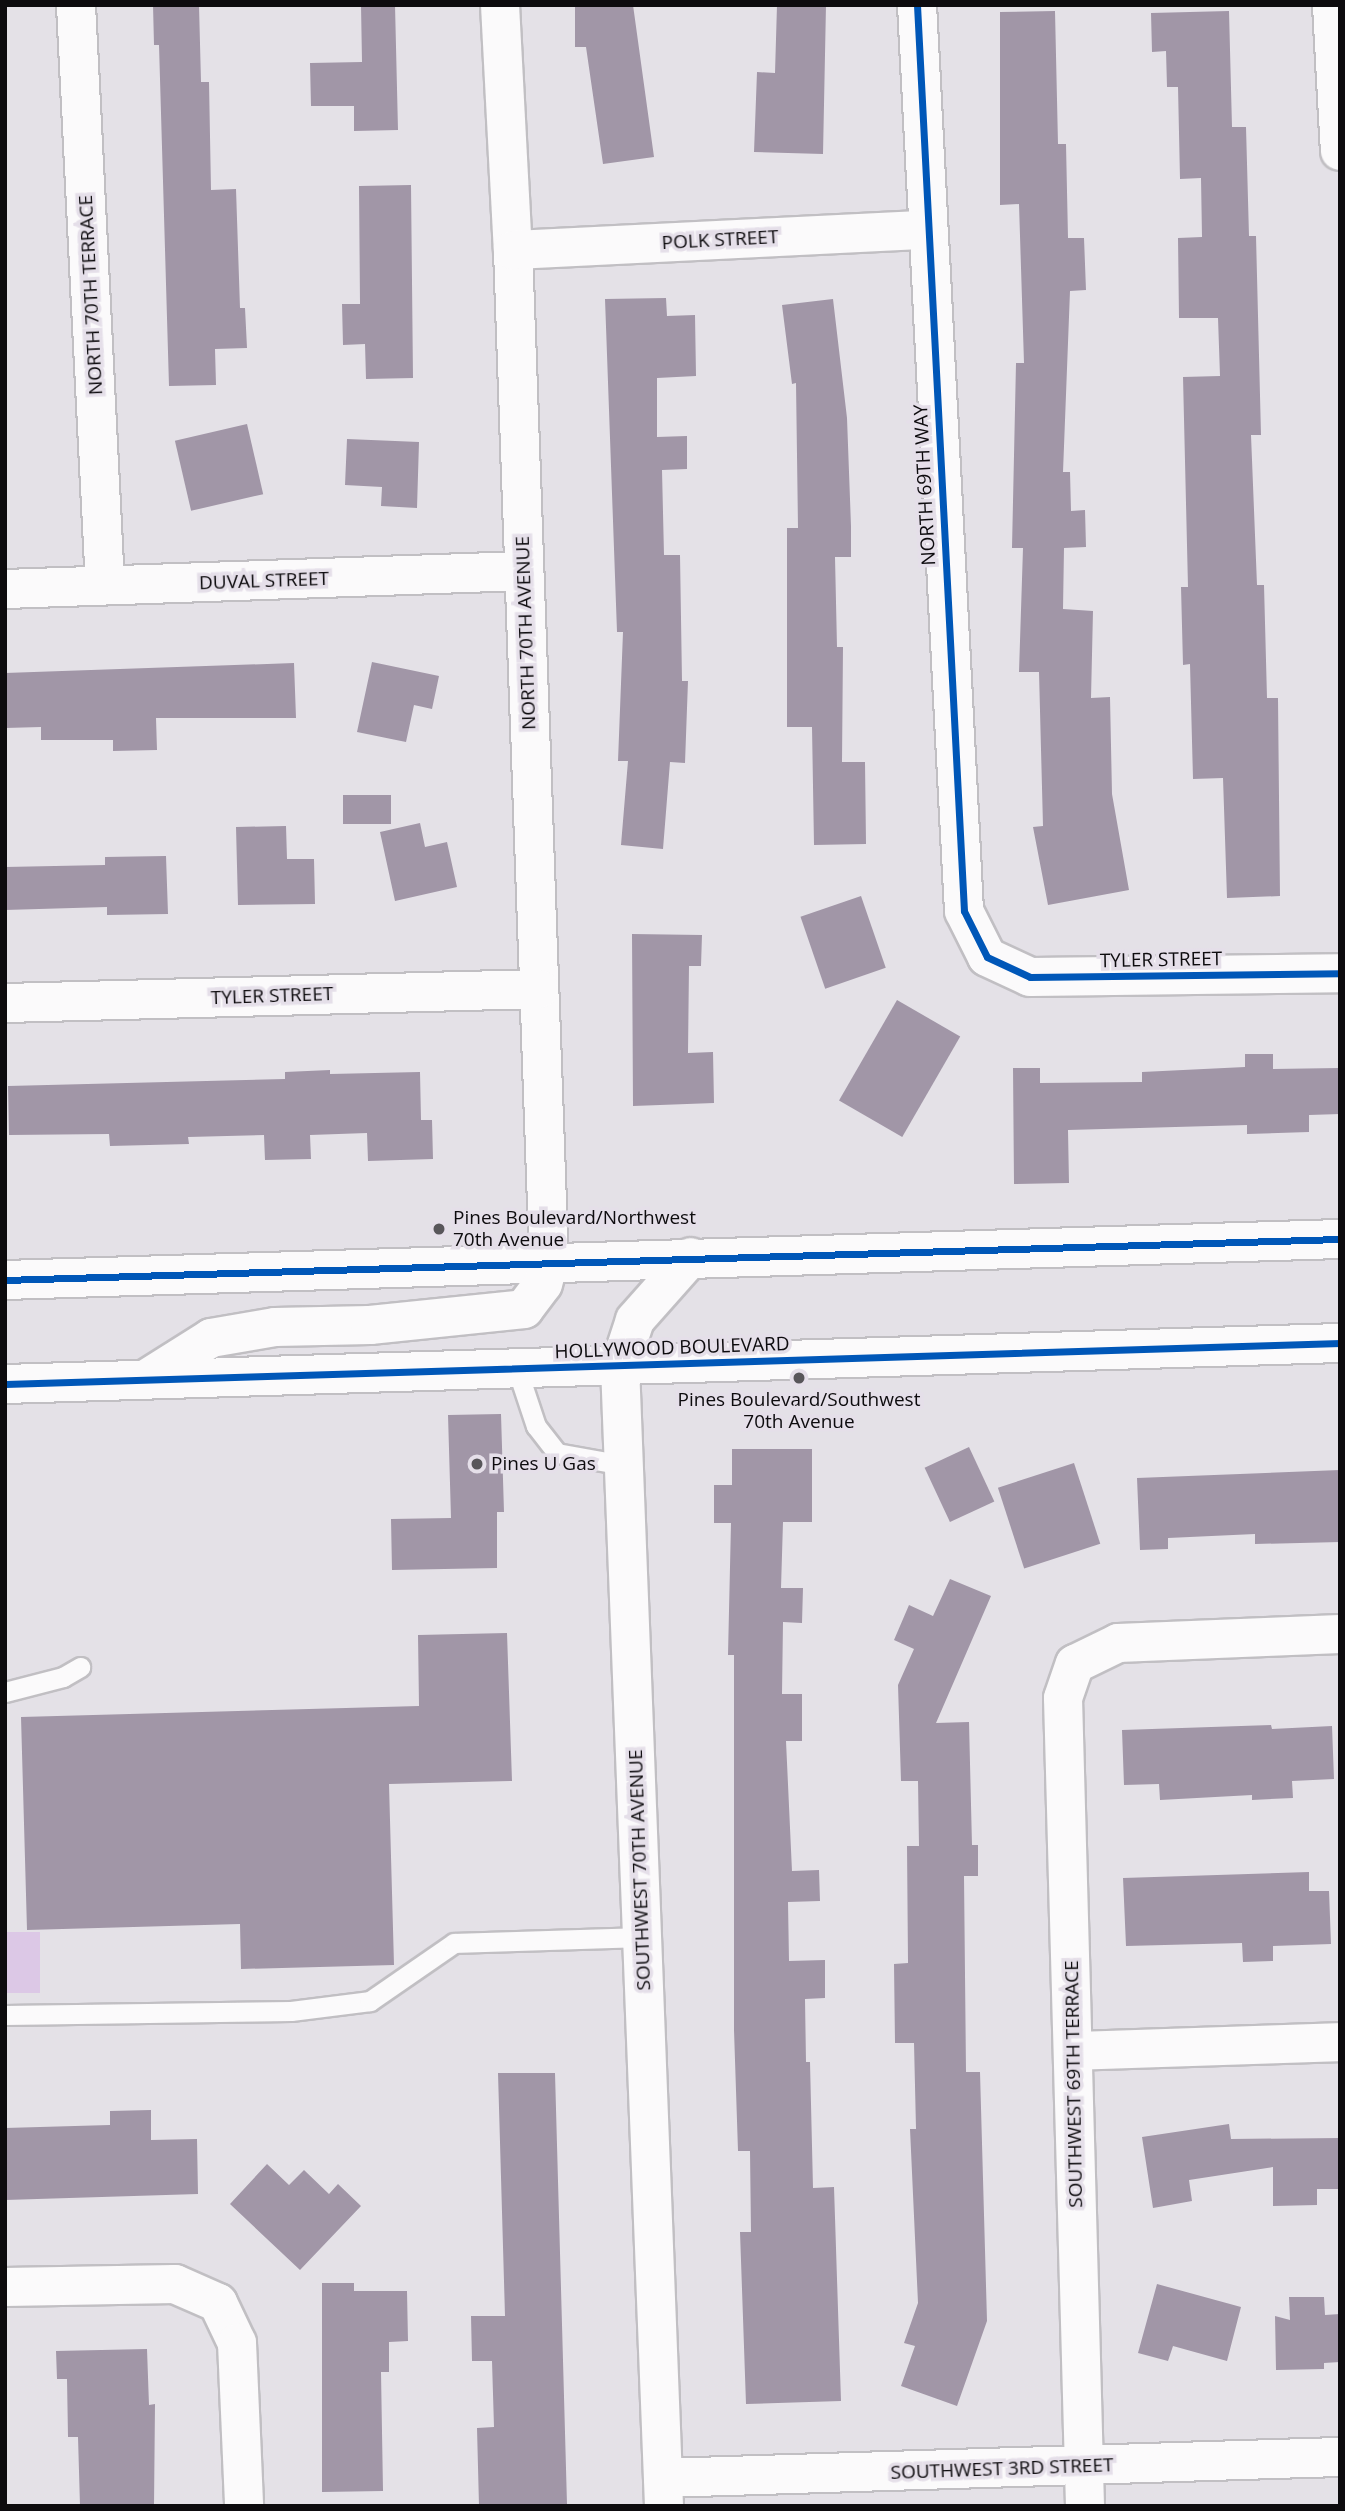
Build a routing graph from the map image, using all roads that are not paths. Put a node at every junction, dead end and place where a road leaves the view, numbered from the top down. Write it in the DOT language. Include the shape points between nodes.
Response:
graph roads {
  1 [pos="76,5"];
  2 [pos="500,5"];
  3 [pos="917,5"];
  4 [pos="1332,5"];
  5 [pos="1340,151"];
  6 [pos="927,230"];
  7 [pos="513,250"];
  8 [pos="523,571"];
  9 [pos="105,586"];
  10 [pos="5,589"];
  11 [pos="987,957"];
  12 [pos="1340,973"];
  13 [pos="539,989"];
  14 [pos="5,1003"];
  15 [pos="1340,1238"];
  16 [pos="691,1258"];
  17 [pos="549,1261"];
  18 [pos="5,1280"];
  19 [pos="1340,1343"];
  20 [pos="620,1366"];
  21 [pos="517,1369"];
  22 [pos="144,1380"];
  23 [pos="5,1384"];
  24 [pos="624,1465"];
  25 [pos="1340,1634"];
  26 [pos="80,1667"];
  27 [pos="5,1692"];
  28 [pos="642,1937"];
  29 [pos="5,2015"];
  30 [pos="1340,2042"];
  31 [pos="1074,2051"];
  32 [pos="5,2287"];
  33 [pos="1340,2457"];
  34 [pos="1083,2467"];
  35 [pos="664,2492"];
  36 [pos="244,2506"];
  37 [pos="1085,2506"];
  1 -- 9 [label="main road, NORTH 70TH TERRACE"];
  2 -- 7 [label="main road, NORTH 70TH AVENUE"];
  3 -- 6 [label="main road, NORTH 69TH WAY"];
  4 -- 5 [label="main road"];
  6 -- 7 [label="main road, POLK STREET"];
  6 -- 11 [label="main road, NORTH 69TH WAY" via="964,911"];
  7 -- 8 [label="main road, NORTH 70TH AVENUE"];
  8 -- 9 [label="main road, DUVAL STREET"];
  8 -- 13 [label="main road, NORTH 70TH AVENUE"];
  9 -- 10 [label="main road, DUVAL STREET"];
  11 -- 12 [label="main road, TYLER STREET" via="1030,977"];
  13 -- 14 [label="main road, TYLER STREET"];
  13 -- 17 [label="main road, NORTH 70TH AVENUE"];
  15 -- 16 [label="main road"];
  16 -- 17 [label="main road"];
  16 -- 20 [label="main road, SOUTHWEST 70TH AVENUE" via="635,1320"];
  17 -- 18 [label="main road"];
  17 -- 22 [label="main road" via="543,1284 524,1309 379,1324 275,1327 211,1338"];
  19 -- 20 [label="main road, HOLLYWOOD BOULEVARD"];
  20 -- 21 [label="main road, HOLLYWOOD BOULEVARD"];
  20 -- 24 [label="main road, SOUTHWEST 70TH AVENUE"];
  21 -- 22 [label="main road, HOLLYWOOD BOULEVARD"];
  21 -- 24 [label="lane" via="536,1426 557,1453"];
  22 -- 23 [label="main road, HOLLYWOOD BOULEVARD"];
  24 -- 28 [label="main road, SOUTHWEST 70TH AVENUE"];
  25 -- 31 [label="main road, SOUTHWEST 69TH TERRACE" via="1118,1643 1074,1664 1063,1698"];
  26 -- 27 [label="lane" via="62,1677"];
  28 -- 29 [label="lane" via="454,1943 370,2001 291,2011"];
  28 -- 35 [label="main road, SOUTHWEST 70TH AVENUE"];
  30 -- 31 [label="main road"];
  31 -- 34 [label="main road, SOUTHWEST 69TH TERRACE"];
  32 -- 36 [label="main road" via="175,2284 218,2303 237,2343"];
  33 -- 34 [label="main road, SOUTHWEST 3RD STREET"];
  34 -- 35 [label="main road, SOUTHWEST 3RD STREET"];
  34 -- 37 [label="main road, SOUTHWEST 69TH TERRACE"];
}
